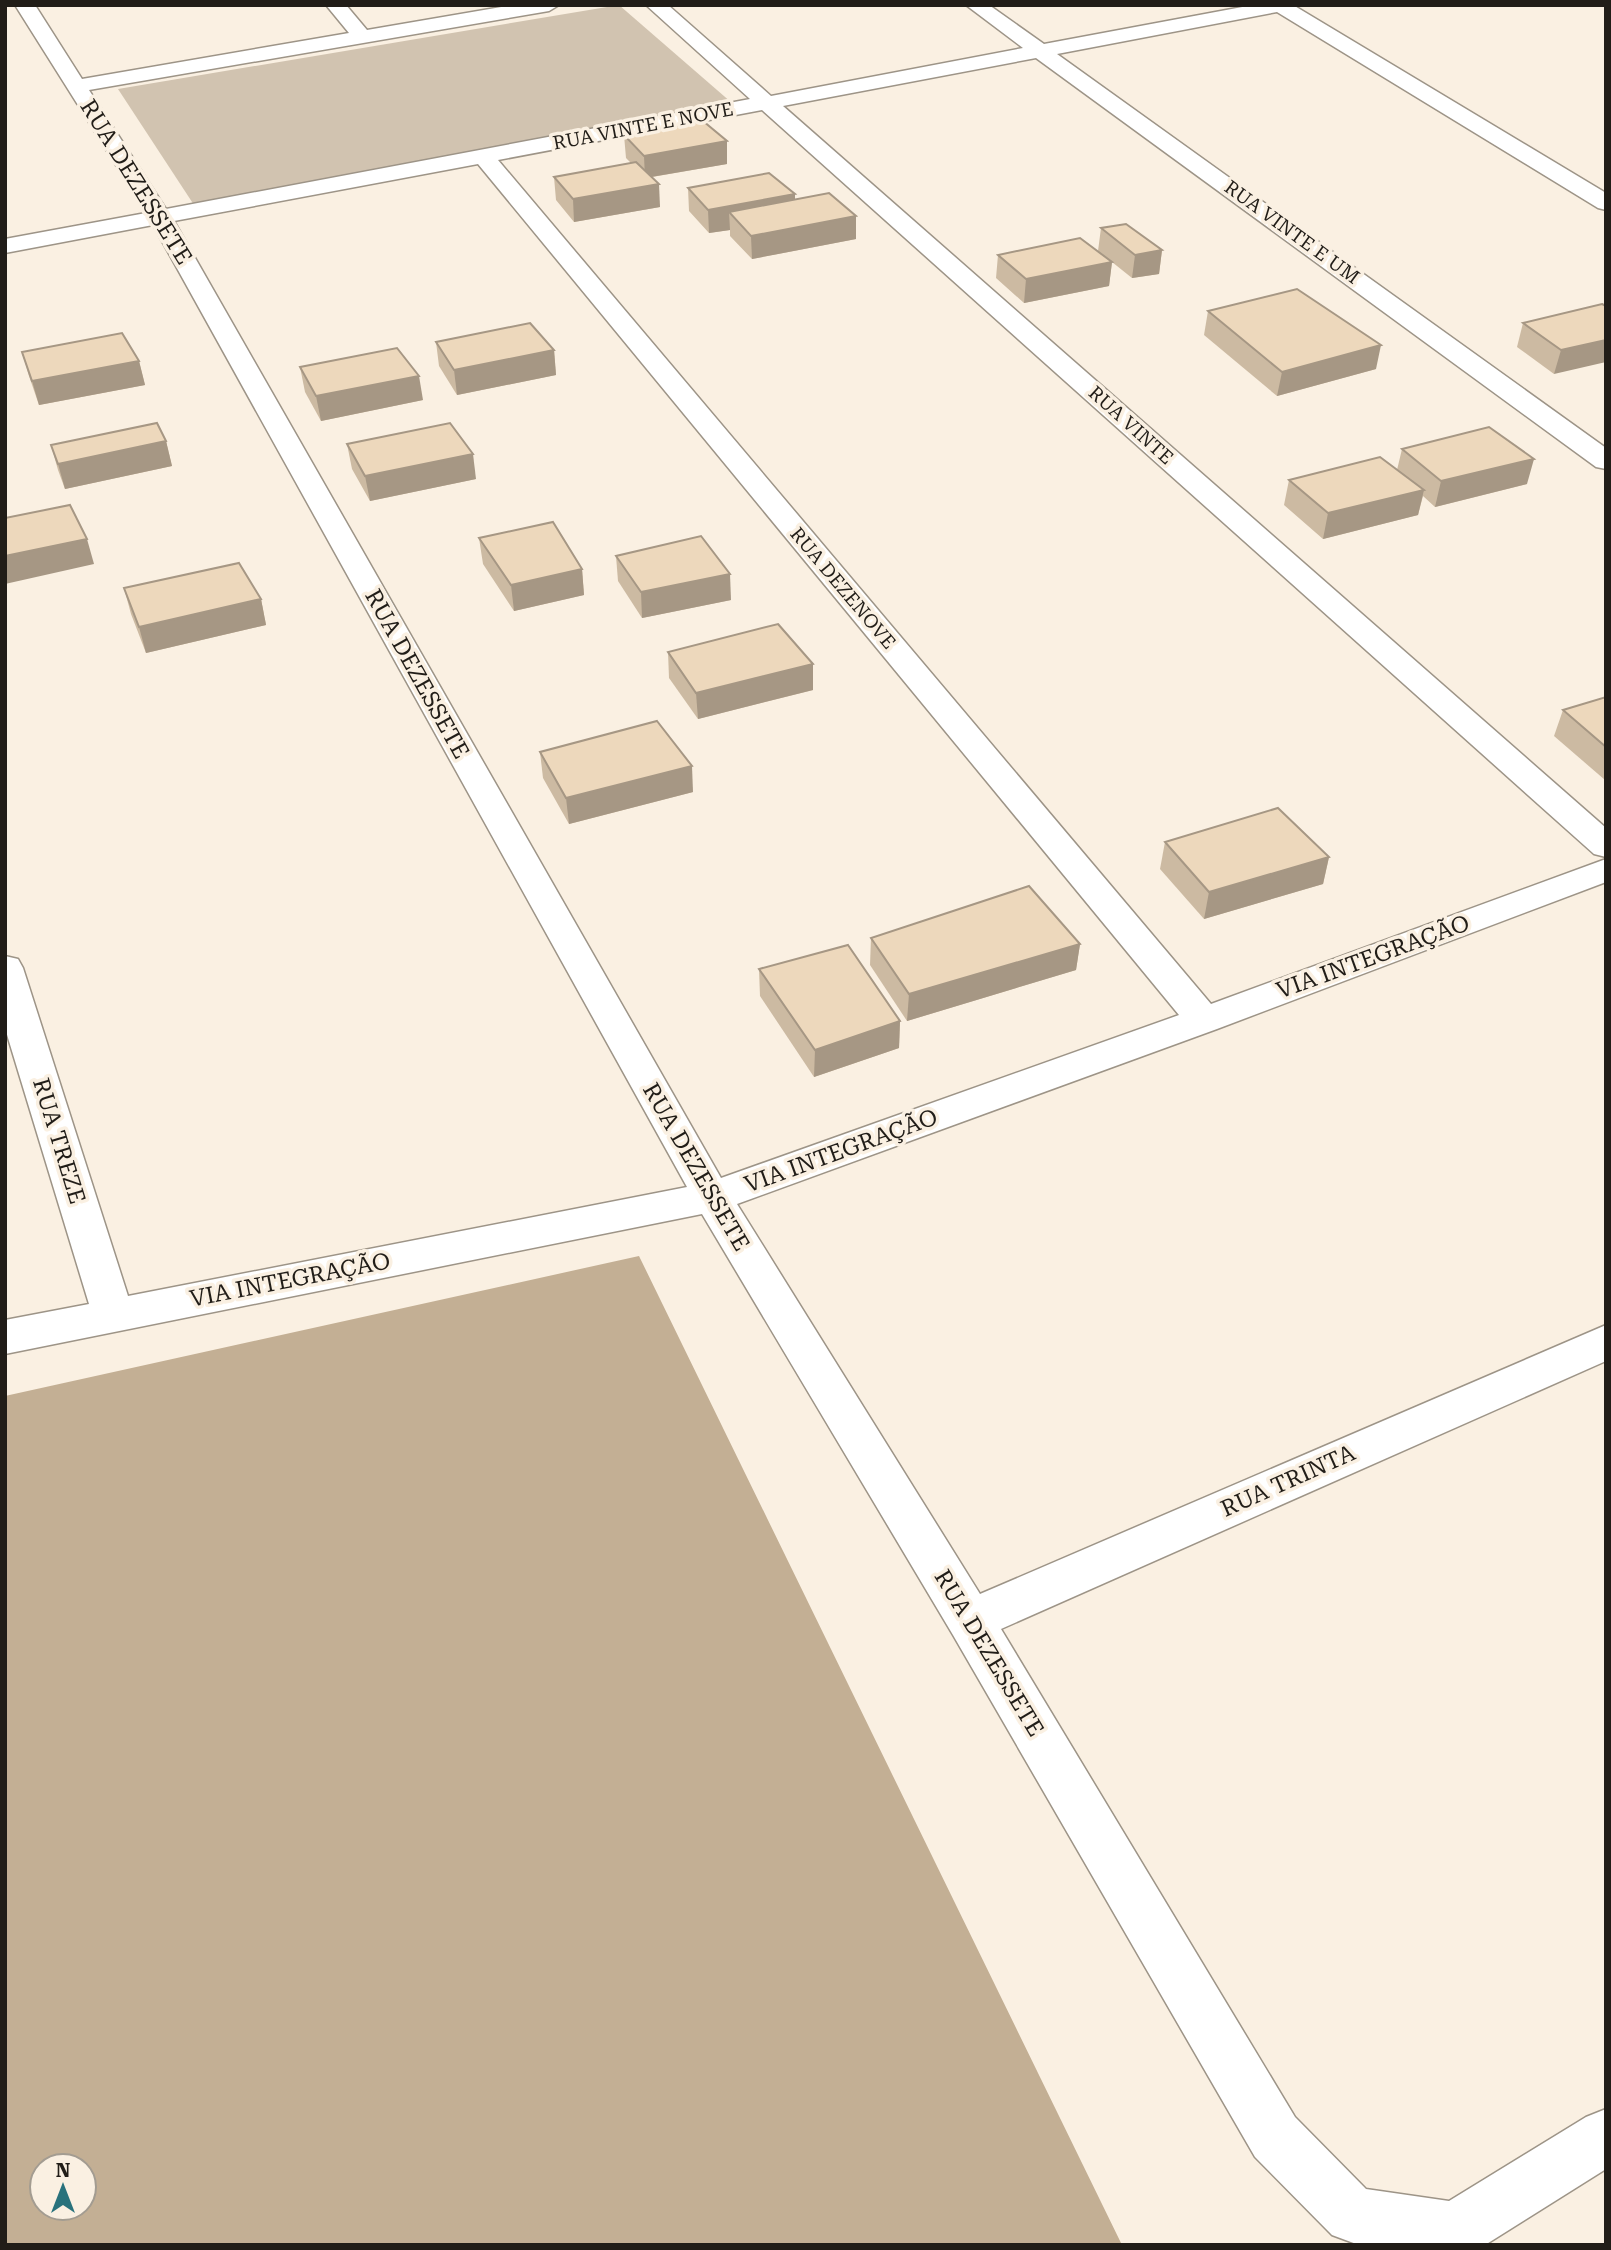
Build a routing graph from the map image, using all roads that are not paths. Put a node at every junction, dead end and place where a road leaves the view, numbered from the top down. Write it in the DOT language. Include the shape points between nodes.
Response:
graph roads {
  1 [pos="25,5"];
  2 [pos="336,5"];
  3 [pos="549,5"];
  4 [pos="656,5"];
  5 [pos="976,5"];
  6 [pos="1280,6"];
  7 [pos="362,37"];
  8 [pos="1043,51"];
  9 [pos="76,86"];
  10 [pos="767,103"];
  11 [pos="483,156"];
  12 [pos="1606,203"];
  13 [pos="160,217"];
  14 [pos="5,247"];
  15 [pos="1606,461"];
  16 [pos="1606,846"];
  17 [pos="1606,870"];
  18 [pos="5,968"];
  19 [pos="1204,1020"];
  20 [pos="712,1198"];
  21 [pos="113,1315"];
  22 [pos="5,1336"];
  23 [pos="1606,1342"];
  24 [pos="970,1620"];
  25 [pos="1606,2137"];
  1 -- 9 [label="street, RUA DEZESSETE"];
  2 -- 7 [label="street"];
  3 -- 7 [label="street"];
  4 -- 10 [label="street, RUA VINTE"];
  5 -- 8 [label="street, RUA VINTE E UM"];
  6 -- 8 [label="street, RUA VINTE E NOVE"];
  6 -- 12 [label="street"];
  7 -- 9 [label="street"];
  8 -- 10 [label="street, RUA VINTE E NOVE"];
  8 -- 15 [label="street, RUA VINTE E UM"];
  9 -- 13 [label="street, RUA DEZESSETE"];
  10 -- 11 [label="street, RUA VINTE E NOVE"];
  10 -- 16 [label="street, RUA VINTE"];
  11 -- 13 [label="street, RUA VINTE E NOVE"];
  11 -- 19 [label="street, RUA DEZENOVE"];
  13 -- 14 [label="street, RUA VINTE E NOVE"];
  13 -- 20 [label="street, RUA DEZESSETE"];
  17 -- 19 [label="street, VIA INTEGRAÇÃO"];
  18 -- 21 [label="street, RUA TREZE"];
  19 -- 20 [label="street, VIA INTEGRAÇÃO"];
  20 -- 21 [label="street, VIA INTEGRAÇÃO"];
  20 -- 24 [label="street, RUA DEZESSETE"];
  21 -- 22 [label="street, VIA INTEGRAÇÃO"];
  23 -- 24 [label="street, RUA TRINTA"];
  24 -- 25 [label="street, RUA DEZESSETE" via="1275,2137 1352,2215 1454,2231"];
}
